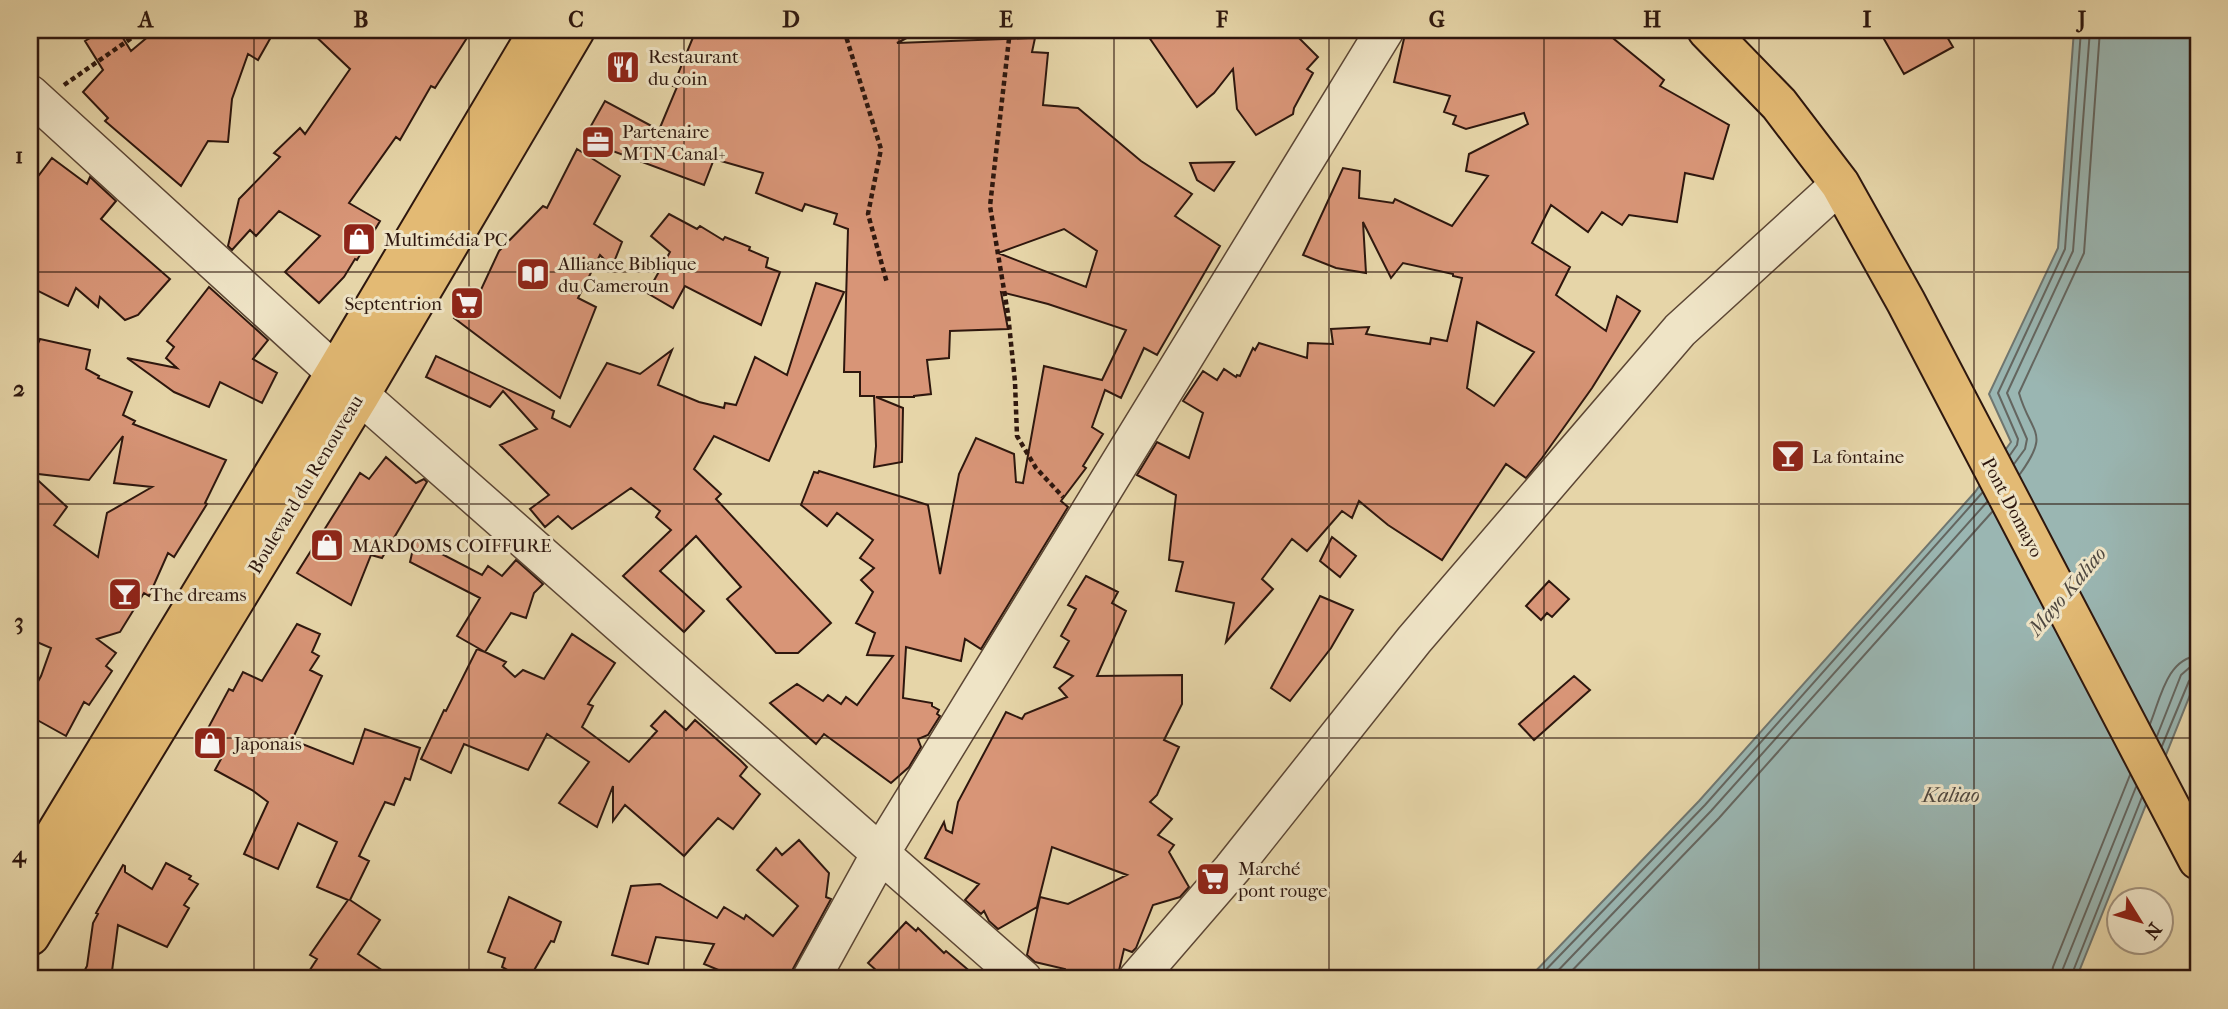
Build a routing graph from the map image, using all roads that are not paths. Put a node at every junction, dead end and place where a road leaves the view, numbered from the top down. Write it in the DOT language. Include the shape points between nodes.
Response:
graph roads {
  1 [pos="539,30"];
  2 [pos="575,30"];
  3 [pos="1385,30"];
  4 [pos="1717,35"];
  5 [pos="35,98"];
  6 [pos="1840,184"];
  7 [pos="347,384"];
  8 [pos="880,854"];
  9 [pos="2198,860"];
  10 [pos="30,876"];
  11 [pos="30,936"];
  12 [pos="811,979"];
  13 [pos="1023,979"];
  14 [pos="1137,979"];
  1 -- 7 [label="main road, Boulevard du Renouveau"];
  2 -- 7 [label="main road, Boulevard du Renouveau"];
  3 -- 8 [label="street"];
  4 -- 6 [label="main road, Pont Domayo" via="1779,104"];
  5 -- 7 [label="street"];
  6 -- 9 [label="main road, Pont Domayo"];
  6 -- 14 [label="street" via="1680,330 1414,640 1232,869"];
  7 -- 8 [label="street"];
  7 -- 10 [label="main road, Boulevard du Renouveau"];
  7 -- 11 [label="main road, Boulevard du Renouveau"];
  8 -- 12 [label="street"];
  8 -- 13 [label="street"];
}
